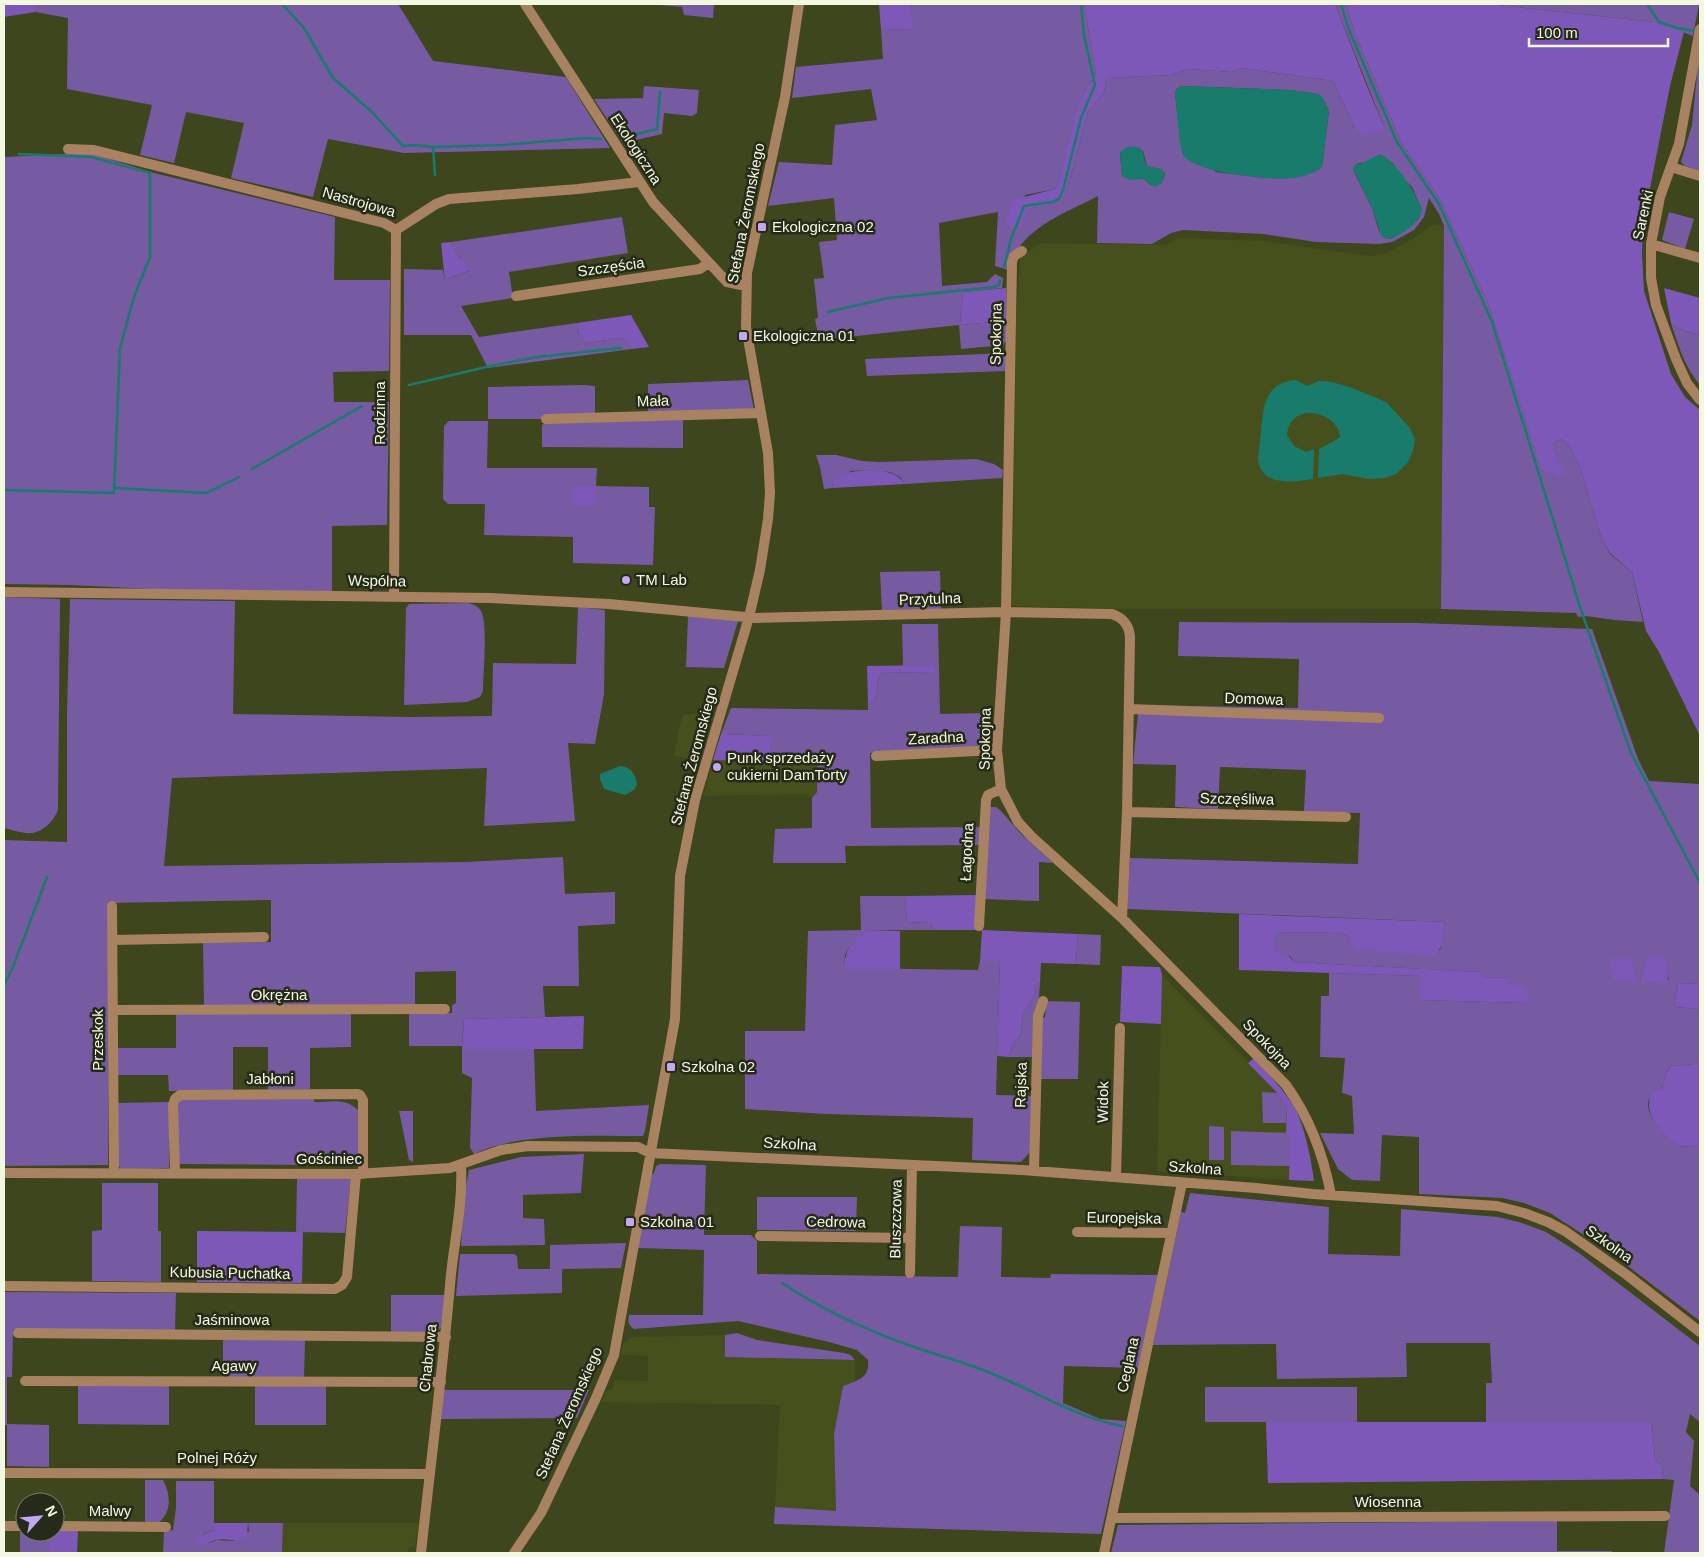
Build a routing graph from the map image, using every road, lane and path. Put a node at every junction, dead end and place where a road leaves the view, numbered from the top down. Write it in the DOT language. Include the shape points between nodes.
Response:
graph roads {
  1 [pos="525,4"];
  2 [pos="799,4"];
  3 [pos="1700,29"];
  4 [pos="68,150"];
  5 [pos="1671,167"];
  6 [pos="1700,176"];
  7 [pos="639,182"];
  8 [pos="396,230"];
  9 [pos="1651,244"];
  10 [pos="1022,252"];
  11 [pos="1700,258"];
  12 [pos="708,263"];
  13 [pos="746,286"];
  14 [pos="516,296"];
  15 [pos="1700,400"];
  16 [pos="761,413"];
  17 [pos="546,419"];
  18 [pos="4,592"];
  19 [pos="394,596"];
  20 [pos="1006,612"];
  21 [pos="749,617"];
  22 [pos="1129,709"];
  23 [pos="1379,718"];
  24 [pos="997,750"];
  25 [pos="876,756"];
  26 [pos="1001,789"];
  27 [pos="1126,812"];
  28 [pos="1346,817"];
  29 [pos="112,906"];
  30 [pos="1122,918"];
  31 [pos="979,926"];
  32 [pos="264,937"];
  33 [pos="112,940"];
  34 [pos="1043,1001"];
  35 [pos="113,1010"];
  36 [pos="445,1010"];
  37 [pos="1120,1028"];
  38 [pos="650,1153"];
  39 [pos="461,1165"];
  40 [pos="912,1165"];
  41 [pos="1034,1170"];
  42 [pos="114,1172"];
  43 [pos="4,1173"];
  44 [pos="175,1173"];
  45 [pos="360,1174"];
  46 [pos="1116,1177"];
  47 [pos="1182,1182"];
  48 [pos="1331,1195"];
  49 [pos="1077,1232"];
  50 [pos="1171,1233"];
  51 [pos="760,1236"];
  52 [pos="911,1238"];
  53 [pos="910,1273"];
  54 [pos="4,1286"];
  55 [pos="1700,1332"];
  56 [pos="18,1333"];
  57 [pos="446,1336"];
  58 [pos="26,1381"];
  59 [pos="442,1382"];
  60 [pos="4,1473"];
  61 [pos="430,1474"];
  62 [pos="1665,1516"];
  63 [pos="1112,1518"];
  64 [pos="65,1526"];
  65 [pos="166,1526"];
  66 [pos="421,1553"];
  67 [pos="514,1553"];
  68 [pos="1104,1553"];
  1 -- 7 [label="street, Ekologiczna"];
  2 -- 13 [label="street, Stefana Żeromskiego" via="785,97"];
  3 -- 5 [label="street, Sarenki" via="1679,144"];
  4 -- 8 [label="street, Nastrojowa" via="94,150 144,162 384,223"];
  5 -- 6 [label="street"];
  5 -- 9 [label="street, Sarenki" via="1660,197"];
  7 -- 8 [label="street, Nastrojowa" via="449,199"];
  7 -- 12 [label="street, Ekologiczna"];
  8 -- 19 [label="street, Rodzinna"];
  9 -- 11 [label="street"];
  9 -- 15 [label="street, Sarenki" via="1651,278 1656,305 1687,383"];
  10 -- 20 [label="street, Spokojna" via="1014,256 1012,262"];
  12 -- 13 [label="street, Ekologiczna" via="727,282"];
  12 -- 14 [label="street, Szczęścia" via="700,269"];
  13 -- 16 [label="street, Stefana Żeromskiego" via="746,327"];
  16 -- 17 [label="street, Mała"];
  16 -- 21 [label="street, Stefana Żeromskiego" via="769,472 769,505 760,570"];
  18 -- 19 [label="street, Wspólna"];
  19 -- 21 [label="street, Wspólna" via="609,604"];
  20 -- 21 [label="street, Przytulna"];
  20 -- 22 [label="street, Przytulna" via="1112,614 1123,620 1130,632"];
  20 -- 24 [label="street, Spokojna"];
  21 -- 38 [label="street, Stefana Żeromskiego" via="695,800 680,876 675,1019"];
  22 -- 23 [label="street, Domowa"];
  22 -- 27 [label="street"];
  24 -- 25 [label="street, Zaradna"];
  24 -- 26 [label="street, Spokojna"];
  26 -- 30 [label="street, Spokojna" via="1018,822 1032,837"];
  26 -- 31 [label="street, Łagodna" via="988,795 986,800"];
  27 -- 28 [label="street, Szczęśliwa"];
  27 -- 30 [label="street"];
  29 -- 33 [label="street, Przeskok"];
  30 -- 48 [label="street, Spokojna" via="1286,1085 1317,1146 1326,1168"];
  32 -- 33 [label="street"];
  33 -- 35 [label="street, Przeskok"];
  34 -- 41 [label="street, Rajska" via="1038,1016"];
  35 -- 36 [label="street, Okrężna"];
  35 -- 42 [label="street, Przeskok"];
  37 -- 46 [label="street, Widok"];
  38 -- 39 [label="street, Gościniec" via="638,1147 528,1146 501,1150"];
  38 -- 40 [label="street, Szkolna"];
  38 -- 67 [label="street, Stefana Żeromskiego" via="614,1355 541,1513"];
  39 -- 45 [label="street, Gościniec"];
  39 -- 57 [label="street, Chabrowa" via="462,1183"];
  40 -- 41 [label="street, Szkolna"];
  40 -- 52 [label="street, Bluszczowa"];
  41 -- 46 [label="street, Szkolna"];
  42 -- 43 [label="street, Gościniec"];
  42 -- 44 [label="street, Gościniec"];
  44 -- 45 [label="street, Gościniec"];
  44 -- 45 [label="street, Jabłoni" via="173,1105 180,1095 358,1094 363,1100"];
  45 -- 54 [label="street, Kubusia Puchatka" via="347,1276 335,1289"];
  46 -- 47 [label="street, Szkolna"];
  47 -- 48 [label="street, Szkolna"];
  47 -- 50 [label="street, Ceglana"];
  48 -- 55 [label="street, Szkolna" via="1497,1206 1541,1219 1573,1236"];
  49 -- 50 [label="street, Europejska"];
  50 -- 63 [label="street, Ceglana"];
  51 -- 52 [label="street, Cedrowa"];
  52 -- 53 [label="street, Bluszczowa"];
  56 -- 57 [label="street, Jaśminowa"];
  57 -- 59 [label="street, Chabrowa"];
  58 -- 59 [label="street, Agawy"];
  59 -- 61 [label="street, Chabrowa"];
  60 -- 61 [label="street, Polnej Róży"];
  61 -- 66 [label="street, Chabrowa"];
  62 -- 63 [label="street, Wiosenna"];
  63 -- 68 [label="street, Ceglana"];
  64 -- 65 [label="street, Malwy"];
}
